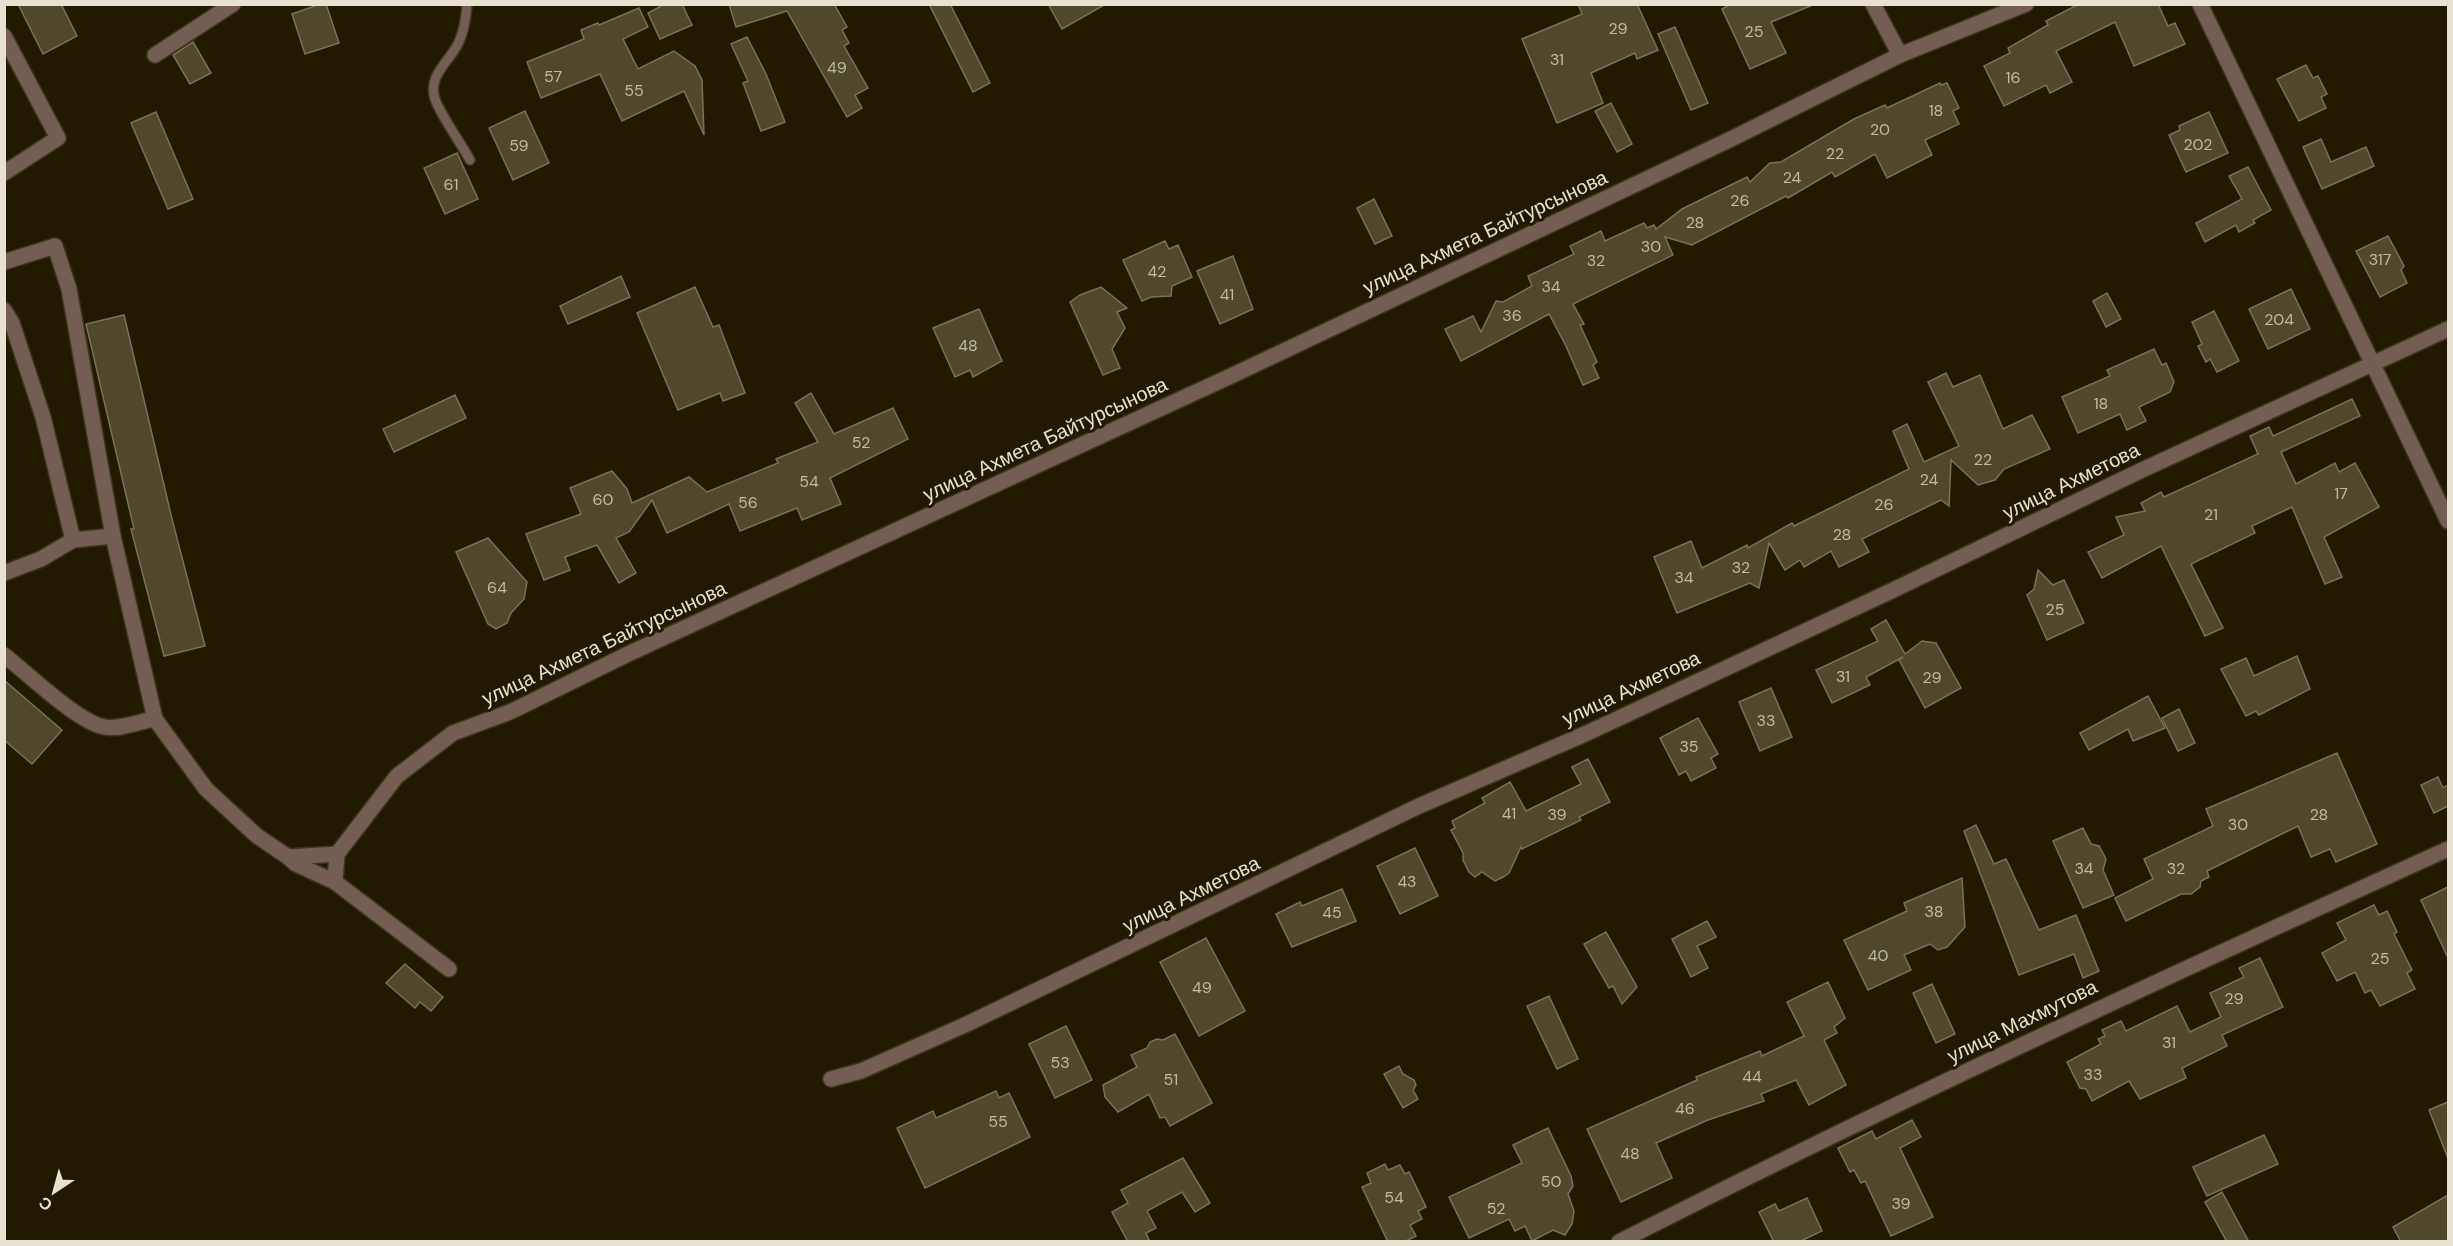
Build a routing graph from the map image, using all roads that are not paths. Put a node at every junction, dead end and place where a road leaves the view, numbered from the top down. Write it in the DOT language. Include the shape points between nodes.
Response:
graph roads {
  1 [pos="233,4"];
  2 [pos="467,4"];
  3 [pos="1873,4"];
  4 [pos="2026,4"];
  5 [pos="2199,4"];
  6 [pos="4,36"];
  7 [pos="154,55"];
  8 [pos="1900,55"];
  9 [pos="470,160"];
  10 [pos="4,173"];
  11 [pos="4,261"];
  12 [pos="4,310"];
  13 [pos="2448,330"];
  14 [pos="2372,365"];
  15 [pos="2448,521"];
  16 [pos="113,536"];
  17 [pos="73,540"];
  18 [pos="4,573"];
  19 [pos="4,655"];
  20 [pos="155,718"];
  21 [pos="2448,849"];
  22 [pos="337,854"];
  23 [pos="288,857"];
  24 [pos="335,882"];
  25 [pos="448,969"];
  26 [pos="831,1079"];
  27 [pos="1619,1242"];
  1 -- 7 [label="street"];
  2 -- 9 [label="lane" via="463,31 435,79 435,98"];
  3 -- 8 [label="street"];
  4 -- 8 [label="street, улица Ахмета Байтурсынова"];
  5 -- 14 [label="street"];
  6 -- 10 [label="street" via="58,138"];
  8 -- 22 [label="street, улица Ахмета Байтурсынова" via="1233,375 510,712 453,733 397,776"];
  11 -- 16 [label="street" via="55,246 69,289"];
  12 -- 17 [label="street" via="12,323 43,417"];
  13 -- 14 [label="street, улица Ахметова"];
  14 -- 15 [label="street"];
  14 -- 26 [label="street, улица Ахметова" via="1585,734 1419,806 967,1024 861,1071"];
  16 -- 17 [label="street"];
  16 -- 20 [label="street"];
  17 -- 18 [label="street" via="41,559"];
  19 -- 20 [label="street" via="97,725 108,728"];
  20 -- 23 [label="street" via="206,789 257,836"];
  21 -- 27 [label="street, улица Махмутова" via="2135,990 1781,1159"];
  22 -- 23 [label="street"];
  22 -- 24 [label="street"];
  23 -- 24 [label="street"];
  24 -- 25 [label="street"];
}
